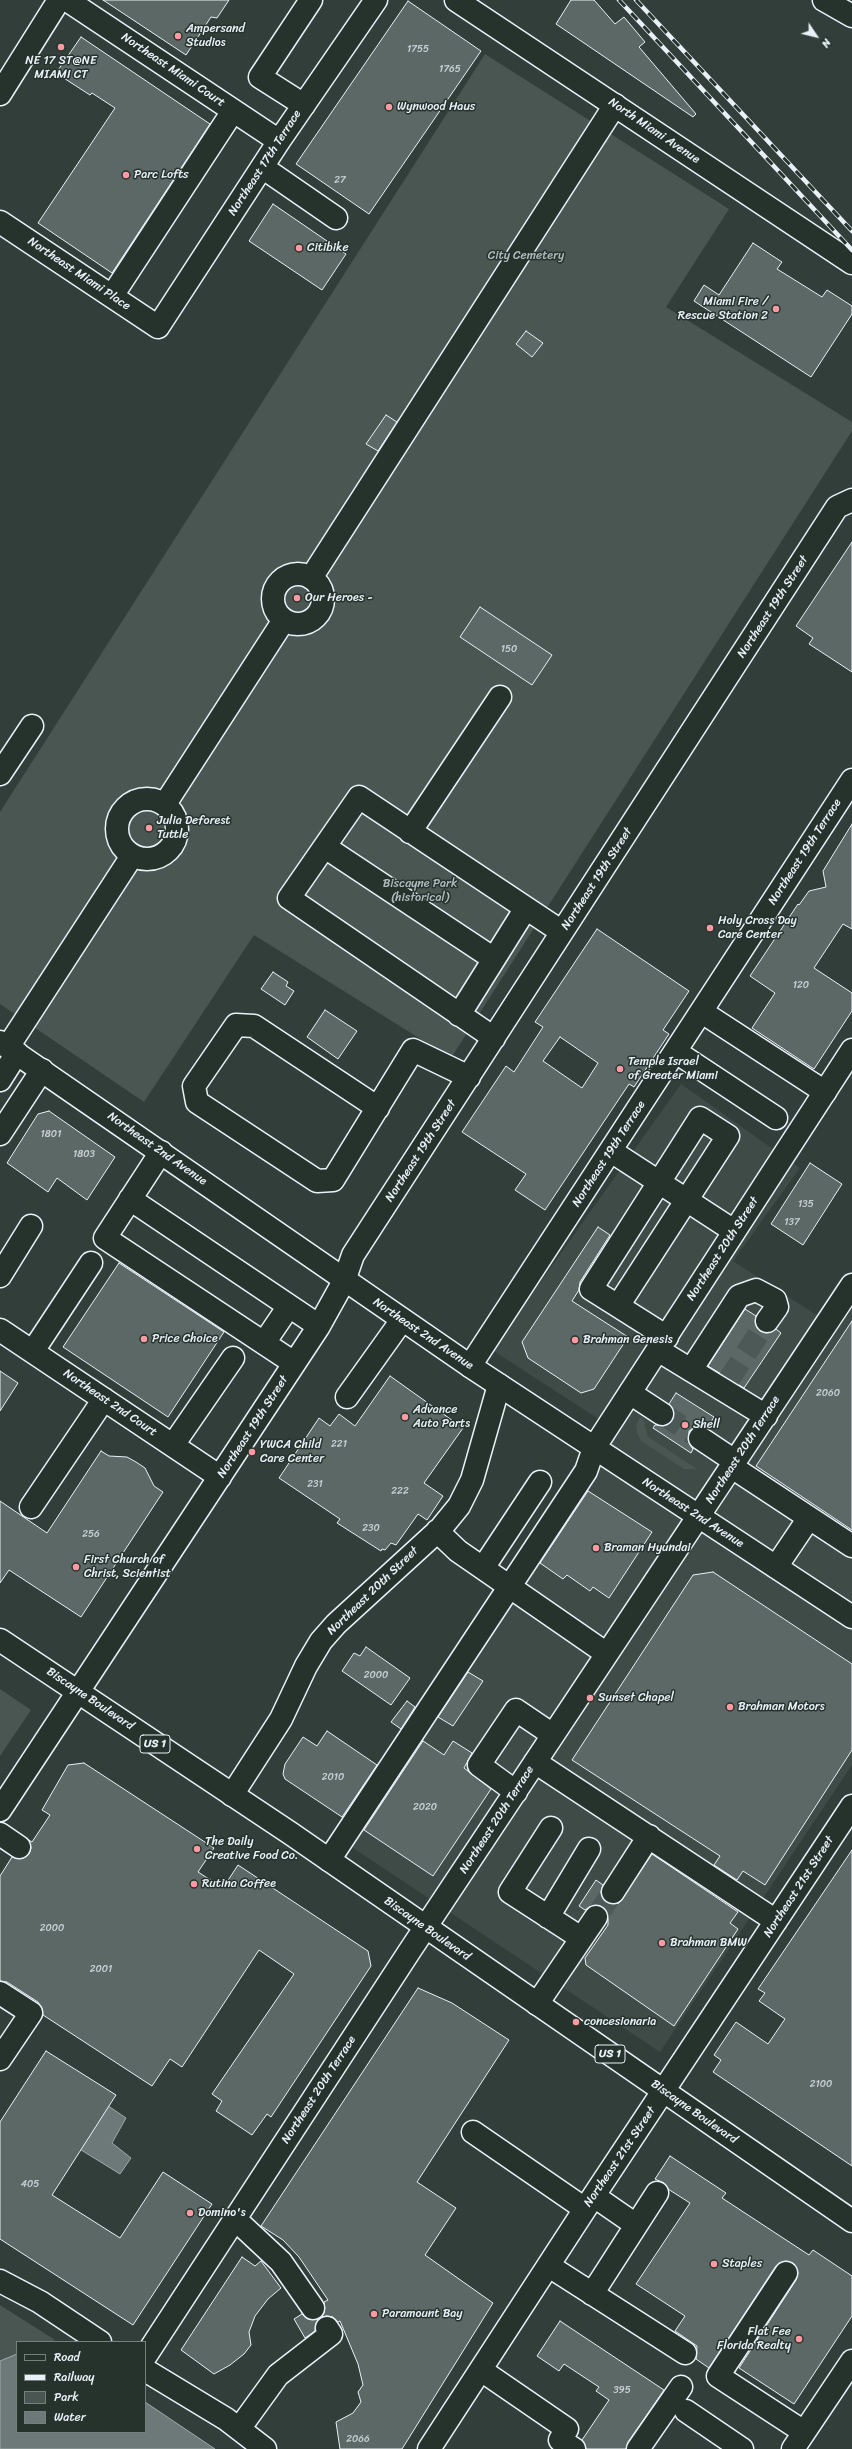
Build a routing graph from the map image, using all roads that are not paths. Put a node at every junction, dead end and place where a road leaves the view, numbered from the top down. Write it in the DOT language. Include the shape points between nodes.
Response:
graph roads {
  1 [pos="59,0"];
  2 [pos="68,0"];
  3 [pos="311,0"];
  4 [pos="376,0"];
  5 [pos="456,0"];
  6 [pos="824,0"];
  7 [pos="852,16"];
  8 [pos="0,94"];
  9 [pos="304,105"];
  10 [pos="615,105"];
  11 [pos="233,110"];
  12 [pos="279,141"];
  13 [pos="262,167"];
  14 [pos="336,218"];
  15 [pos="0,222"];
  16 [pos="852,262"];
  17 [pos="112,296"];
  18 [pos="158,327"];
  19 [pos="852,499"];
  20 [pos="311,578"];
  21 [pos="284,620"];
  22 [pos="500,697"];
  23 [pos="32,726"];
  24 [pos="0,774"];
  25 [pos="852,780"];
  26 [pos="166,804"];
  27 [pos="410,832"];
  28 [pos="325,847"];
  29 [pos="132,856"];
  30 [pos="526,908"];
  31 [pos="562,932"];
  32 [pos="494,959"];
  33 [pos="702,1012"];
  34 [pos="459,1015"];
  35 [pos="494,1038"];
  36 [pos="9,1047"];
  37 [pos="852,1050"];
  38 [pos="676,1052"];
  39 [pos="42,1070"];
  40 [pos="469,1077"];
  41 [pos="0,1080"];
  42 [pos="824,1092"];
  43 [pos="378,1108"];
  44 [pos="776,1118"];
  45 [pos="0,1134"];
  46 [pos="611,1151"];
  47 [pos="161,1152"];
  48 [pos="659,1182"];
  49 [pos="130,1199"];
  50 [pos="687,1200"];
  51 [pos="31,1226"];
  52 [pos="734,1231"];
  53 [pos="91,1263"];
  54 [pos="0,1276"];
  55 [pos="344,1281"];
  56 [pos="852,1285"];
  57 [pos="288,1306"];
  58 [pos="618,1306"];
  59 [pos="402,1320"];
  60 [pos="767,1321"];
  61 [pos="319,1326"];
  62 [pos="0,1330"];
  63 [pos="264,1343"];
  64 [pos="663,1343"];
  65 [pos="32,1352"];
  66 [pos="233,1358"];
  67 [pos="294,1363"];
  68 [pos="470,1366"];
  69 [pos="691,1370"];
  70 [pos="499,1385"];
  71 [pos="630,1393"];
  72 [pos="347,1397"];
  73 [pos="104,1399"];
  74 [pos="662,1414"];
  75 [pos="766,1416"];
  76 [pos="700,1438"];
  77 [pos="173,1445"];
  78 [pos="594,1448"];
  79 [pos="734,1464"];
  80 [pos="220,1477"];
  81 [pos="540,1482"];
  82 [pos="31,1507"];
  83 [pos="699,1517"];
  84 [pos="809,1518"];
  85 [pos="437,1531"];
  86 [pos="852,1546"];
  87 [pos="776,1567"];
  88 [pos="483,1568"];
  89 [pos="509,1586"];
  90 [pos="851,1614"];
  91 [pos="0,1640"];
  92 [pos="608,1654"];
  93 [pos="78,1692"];
  94 [pos="554,1735"];
  95 [pos="535,1762"];
  96 [pos="516,1792"];
  97 [pos="232,1795"];
  98 [pos="852,1806"];
  99 [pos="0,1810"];
  100 [pos="551,1828"];
  101 [pos="0,1834"];
  102 [pos="650,1836"];
  103 [pos="19,1846"];
  104 [pos="589,1849"];
  105 [pos="329,1860"];
  106 [pos="613,1892"];
  107 [pos="548,1917"];
  108 [pos="596,1917"];
  109 [pos="776,1921"];
  110 [pos="425,1928"];
  111 [pos="581,1938"];
  112 [pos="0,1993"];
  113 [pos="537,2004"];
  114 [pos="0,2059"];
  115 [pos="664,2091"];
  116 [pos="473,2132"];
  117 [pos="657,2193"];
  118 [pos="589,2202"];
  119 [pos="235,2219"];
  120 [pos="852,2221"];
  121 [pos="636,2225"];
  122 [pos="549,2266"];
  123 [pos="786,2273"];
  124 [pos="0,2281"];
  125 [pos="592,2294"];
  126 [pos="313,2308"];
  127 [pos="327,2328"];
  128 [pos="98,2341"];
  129 [pos="685,2353"];
  130 [pos="146,2354"];
  131 [pos="850,2368"];
  132 [pos="481,2370"];
  133 [pos="146,2371"];
  134 [pos="680,2387"];
  135 [pos="686,2411"];
  136 [pos="239,2429"];
  137 [pos="799,2441"];
  138 [pos="265,2449"];
  139 [pos="429,2449"];
  140 [pos="574,2449"];
  141 [pos="638,2449"];
  142 [pos="742,2449"];
  1 -- 8 [label="street"];
  2 -- 11 [label="street, Northeast Miami Court"];
  3 -- 9 [label="street" via="260,77"];
  4 -- 9 [label="street, Northeast 17th Terrace"];
  5 -- 10 [label="street, North Miami Avenue"];
  6 -- 7 [label="street"];
  9 -- 12 [label="street, Northeast 17th Terrace"];
  10 -- 16 [label="street, North Miami Avenue"];
  10 -- 20 [label="street"];
  11 -- 12 [label="street, Northeast Miami Court"];
  11 -- 17 [label="street"];
  12 -- 13 [label="street, Northeast 17th Terrace"];
  13 -- 14 [label="street"];
  13 -- 18 [label="street, Northeast 17th Terrace"];
  15 -- 17 [label="street, Northeast Miami Place"];
  17 -- 18 [label="street, Northeast Miami Place"];
  19 -- 31 [label="street, Northeast 19th Street" via="837,507"];
  20 -- 21 [label="street" via="303,574 286,577 275,590 274,607"];
  20 -- 21 [label="street" via="317,583 323,597 319,612 307,622 299,624"];
  21 -- 26 [label="street"];
  22 -- 27 [label="street"];
  23 -- 24 [label="street"];
  25 -- 33 [label="street, Northeast 19th Terrace"];
  26 -- 29 [label="street" via="173,812 178,831 170,849 152,859"];
  26 -- 29 [label="street" via="147,798 137,800 122,813 118,822 119,841"];
  27 -- 28 [label="street" via="359,797"];
  27 -- 30 [label="street"];
  28 -- 32 [label="street"];
  28 -- 34 [label="street" via="289,898"];
  29 -- 36 [label="street"];
  30 -- 31 [label="street"];
  30 -- 32 [label="street"];
  31 -- 35 [label="street, Northeast 19th Street"];
  32 -- 34 [label="street"];
  33 -- 38 [label="street, Northeast 19th Terrace"];
  33 -- 42 [label="street"];
  34 -- 35 [label="street"];
  35 -- 40 [label="street, Northeast 19th Street"];
  36 -- 39 [label="street, Northeast 2nd Avenue"];
  36 -- 41 [label="street"];
  37 -- 42 [label="street, Northeast 20th Street"];
  38 -- 44 [label="street"];
  38 -- 46 [label="street, Northeast 19th Terrace"];
  39 -- 45 [label="street"];
  39 -- 47 [label="street, Northeast 2nd Avenue"];
  40 -- 43 [label="street" via="413,1050"];
  40 -- 55 [label="street, Northeast 19th Street" via="353,1255"];
  42 -- 52 [label="street, Northeast 20th Street"];
  43 -- 43 [label="street" via="333,1180 317,1182 197,1102 194,1086 236,1025 254,1026"];
  46 -- 48 [label="street"];
  46 -- 68 [label="street, Northeast 19th Terrace"];
  47 -- 49 [label="street"];
  47 -- 55 [label="street, Northeast 2nd Avenue"];
  48 -- 50 [label="street"];
  48 -- 50 [label="street" via="700,1118 728,1136"];
  48 -- 58 [label="street" via="591,1288"];
  49 -- 57 [label="street"];
  49 -- 63 [label="street" via="105,1238"];
  50 -- 52 [label="street"];
  50 -- 58 [label="street"];
  51 -- 54 [label="street"];
  52 -- 64 [label="street, Northeast 20th Street"];
  53 -- 65 [label="street"];
  55 -- 59 [label="street, Northeast 2nd Avenue"];
  55 -- 61 [label="street, Northeast 19th Street"];
  56 -- 75 [label="street, Northeast 20th Terrace"];
  57 -- 61 [label="street"];
  57 -- 63 [label="street"];
  58 -- 64 [label="street"];
  59 -- 68 [label="street, Northeast 2nd Avenue"];
  59 -- 72 [label="street"];
  60 -- 69 [label="street" via="777,1307 775,1300 756,1290 740,1296"];
  61 -- 67 [label="street, Northeast 19th Street"];
  62 -- 65 [label="street, Northeast 2nd Court"];
  63 -- 67 [label="street"];
  64 -- 69 [label="street"];
  64 -- 71 [label="street, Northeast 20th Street"];
  65 -- 73 [label="street, Northeast 2nd Court"];
  66 -- 77 [label="street"];
  67 -- 80 [label="street, Northeast 19th Street"];
  68 -- 70 [label="street, Northeast 2nd Avenue"];
  69 -- 75 [label="street" via="725,1385"];
  70 -- 78 [label="street, Northeast 2nd Avenue"];
  70 -- 85 [label="street, Northeast 20th Street" via="472,1480 459,1506"];
  71 -- 74 [label="street"];
  71 -- 78 [label="street, Northeast 20th Street"];
  73 -- 77 [label="street, Northeast 2nd Court"];
  73 -- 82 [label="street"];
  75 -- 79 [label="street, Northeast 20th Terrace"];
  76 -- 79 [label="street"];
  77 -- 80 [label="street, Northeast 2nd Court"];
  78 -- 83 [label="street, Northeast 2nd Avenue"];
  78 -- 89 [label="street, Northeast 20th Street" via="586,1471"];
  79 -- 83 [label="street, Northeast 20th Terrace"];
  79 -- 84 [label="street"];
  80 -- 93 [label="street, Northeast 19th Street"];
  81 -- 88 [label="street"];
  83 -- 87 [label="street, Northeast 2nd Avenue"];
  83 -- 92 [label="street, Northeast 20th Terrace"];
  84 -- 86 [label="street"];
  84 -- 87 [label="street"];
  85 -- 88 [label="street" via="458,1551"];
  85 -- 97 [label="street, Northeast 20th Street" via="336,1624 321,1641 281,1719"];
  87 -- 90 [label="street, Northeast 2nd Avenue"];
  88 -- 89 [label="street"];
  89 -- 92 [label="street"];
  89 -- 105 [label="street, Northeast 20th Street"];
  91 -- 93 [label="street, Biscayne Boulevard / US 1"];
  92 -- 94 [label="street, Northeast 20th Terrace"];
  93 -- 97 [label="street, Biscayne Boulevard / US 1"];
  93 -- 99 [label="street, Northeast 19th Street"];
  94 -- 95 [label="street, Northeast 20th Terrace"];
  94 -- 96 [label="street" via="516,1710 511,1716 479,1765"];
  95 -- 96 [label="street, Northeast 20th Terrace"];
  95 -- 102 [label="street"];
  96 -- 110 [label="street, Northeast 20th Terrace"];
  97 -- 105 [label="street, Biscayne Boulevard / US 1"];
  98 -- 109 [label="street, Northeast 21st Street"];
  100 -- 107 [label="street" via="510,1892"];
  101 -- 103 [label="street"];
  102 -- 106 [label="street"];
  102 -- 109 [label="street"];
  104 -- 107 [label="street"];
  105 -- 110 [label="street, Biscayne Boulevard / US 1"];
  107 -- 111 [label="street"];
  108 -- 111 [label="street"];
  109 -- 115 [label="street, Northeast 21st Street"];
  110 -- 113 [label="street, Biscayne Boulevard / US 1"];
  110 -- 119 [label="street, Northeast 20th Terrace"];
  111 -- 113 [label="street"];
  112 -- 114 [label="street" via="30,2013"];
  113 -- 115 [label="street, Biscayne Boulevard / US 1"];
  115 -- 118 [label="street, Northeast 21st Street"];
  115 -- 120 [label="street, Biscayne Boulevard / US 1"];
  116 -- 118 [label="street"];
  117 -- 121 [label="street"];
  118 -- 121 [label="street"];
  118 -- 122 [label="street, Northeast 21st Street"];
  119 -- 126 [label="street" via="281,2262"];
  119 -- 130 [label="street, Northeast 20th Terrace"];
  121 -- 125 [label="street"];
  122 -- 125 [label="street"];
  122 -- 132 [label="street, Northeast 21st Street"];
  123 -- 137 [label="street" via="718,2376"];
  124 -- 128 [label="street" via="40,2302"];
  125 -- 129 [label="street"];
  127 -- 136 [label="street" via="331,2334 278,2375"];
  131 -- 137 [label="street"];
  132 -- 139 [label="street, Northeast 21st Street"];
  132 -- 140 [label="street" via="567,2429 560,2440"];
  133 -- 136 [label="street"];
  134 -- 141 [label="street"];
  135 -- 142 [label="street"];
  136 -- 138 [label="street"];
}
